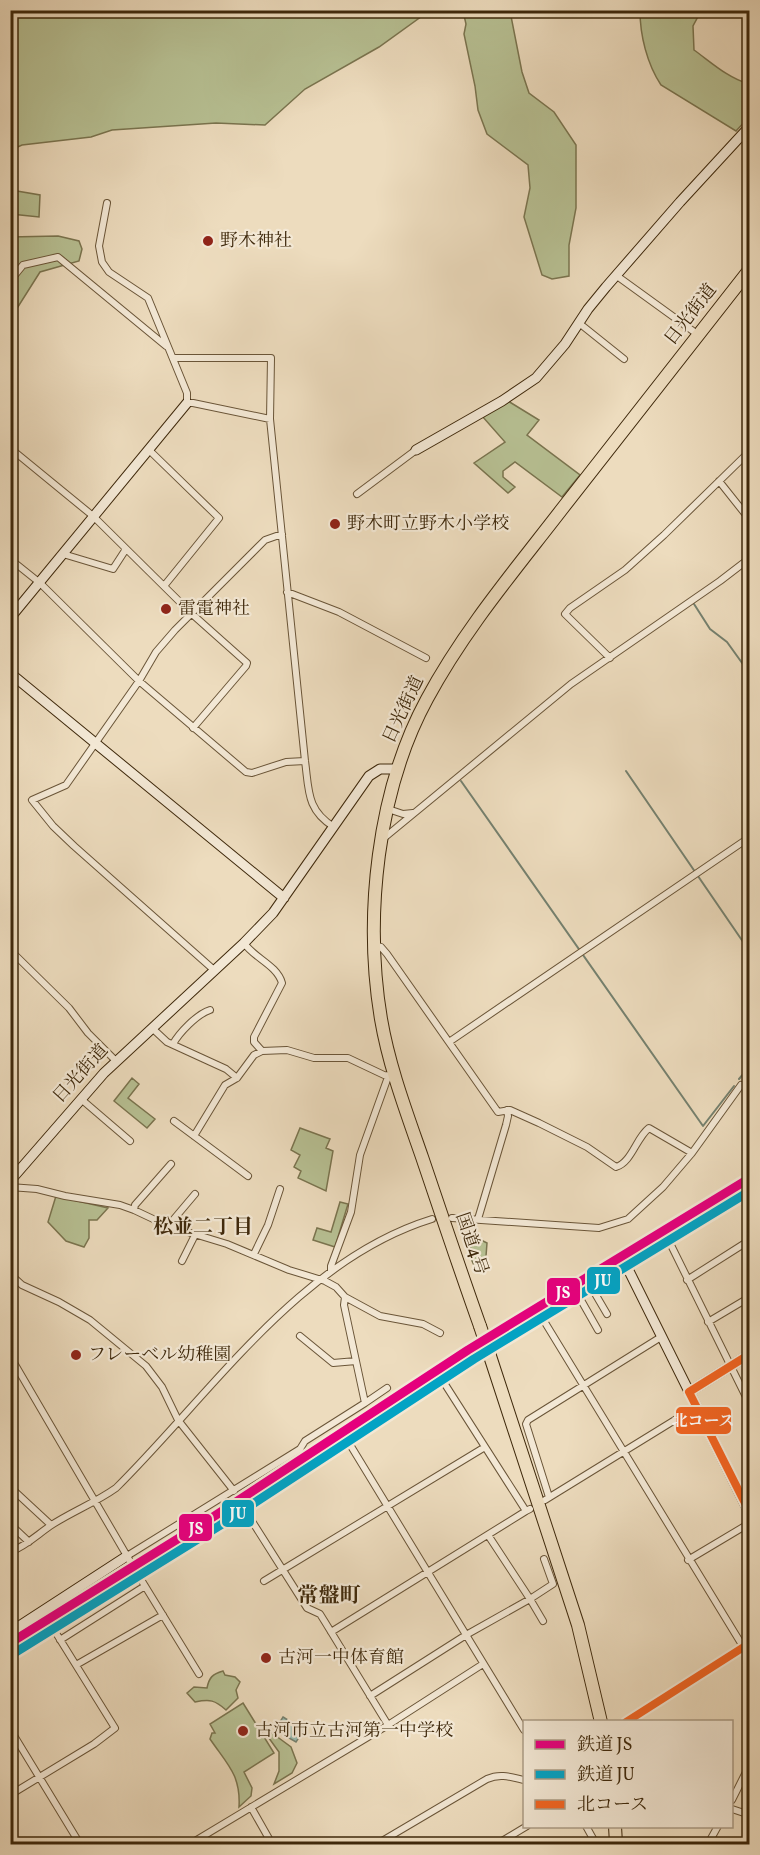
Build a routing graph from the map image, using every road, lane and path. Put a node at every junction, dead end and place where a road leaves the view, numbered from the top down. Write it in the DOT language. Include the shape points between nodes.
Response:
graph roads {
  1 [pos="750,126"];
  2 [pos="107,203"];
  3 [pos="750,269"];
  4 [pos="617,276"];
  5 [pos="10,281"];
  6 [pos="579,323"];
  7 [pos="693,331"];
  8 [pos="168,348"];
  9 [pos="172,358"];
  10 [pos="624,359"];
  11 [pos="187,403"];
  12 [pos="270,419"];
  13 [pos="10,448"];
  14 [pos="148,449"];
  15 [pos="416,450"];
  16 [pos="750,451"];
  17 [pos="719,481"];
  18 [pos="357,494"];
  19 [pos="93,516"];
  20 [pos="750,520"];
  21 [pos="282,534"];
  22 [pos="126,549"];
  23 [pos="63,554"];
  24 [pos="750,558"];
  25 [pos="10,559"];
  26 [pos="40,583"];
  27 [pos="164,586"];
  28 [pos="287,591"];
  29 [pos="192,614"];
  30 [pos="10,618"];
  31 [pos="426,658"];
  32 [pos="610,658"];
  33 [pos="10,673"];
  34 [pos="139,681"];
  35 [pos="193,728"];
  36 [pos="96,744"];
  37 [pos="305,760"];
  38 [pos="398,769"];
  39 [pos="388,808"];
  40 [pos="414,813"];
  41 [pos="334,828"];
  42 [pos="750,837"];
  43 [pos="381,841"];
  44 [pos="284,898"];
  45 [pos="244,943"];
  46 [pos="373,945"];
  47 [pos="10,950"];
  48 [pos="214,970"];
  49 [pos="210,1010"];
  50 [pos="152,1028"];
  51 [pos="448,1042"];
  52 [pos="173,1044"];
  53 [pos="262,1051"];
  54 [pos="116,1061"];
  55 [pos="391,1076"];
  56 [pos="237,1078"];
  57 [pos="741,1085"];
  58 [pos="81,1099"];
  59 [pos="507,1110"];
  60 [pos="174,1121"];
  61 [pos="194,1136"];
  62 [pos="130,1141"];
  63 [pos="692,1153"];
  64 [pos="171,1164"];
  65 [pos="248,1176"];
  66 [pos="10,1181"];
  67 [pos="10,1187"];
  68 [pos="750,1187"];
  69 [pos="280,1189"];
  70 [pos="195,1194"];
  71 [pos="134,1210"];
  72 [pos="452,1218"];
  73 [pos="432,1219"];
  74 [pos="478,1219"];
  75 [pos="168,1226"];
  76 [pos="195,1235"];
  77 [pos="668,1239"];
  78 [pos="750,1240"];
  79 [pos="254,1254"];
  80 [pos="182,1261"];
  81 [pos="625,1263"];
  82 [pos="331,1271"];
  83 [pos="10,1274"];
  84 [pos="319,1280"];
  85 [pos="687,1280"];
  86 [pos="590,1285"];
  87 [pos="577,1293"];
  88 [pos="345,1297"];
  89 [pos="750,1297"];
  90 [pos="607,1314"];
  91 [pos="541,1316"];
  92 [pos="708,1322"];
  93 [pos="598,1330"];
  94 [pos="441,1333"];
  95 [pos="300,1336"];
  96 [pos="661,1337"];
  97 [pos="750,1354"];
  98 [pos="10,1356"];
  99 [pos="356,1361"];
  100 [pos="729,1366"];
  101 [pos="441,1378"];
  102 [pos="583,1386"];
  103 [pos="387,1388"];
  104 [pos="689,1392"];
  105 [pos="365,1403"];
  106 [pos="749,1404"];
  107 [pos="696,1407"];
  108 [pos="178,1420"];
  109 [pos="346,1438"];
  110 [pos="485,1447"];
  111 [pos="622,1451"];
  112 [pos="10,1487"];
  113 [pos="750,1489"];
  114 [pos="234,1491"];
  115 [pos="740,1494"];
  116 [pos="95,1501"];
  117 [pos="243,1506"];
  118 [pos="387,1506"];
  119 [pos="750,1514"];
  120 [pos="750,1523"];
  121 [pos="10,1524"];
  122 [pos="51,1525"];
  123 [pos="488,1535"];
  124 [pos="29,1542"];
  125 [pos="10,1552"];
  126 [pos="127,1556"];
  127 [pos="544,1559"];
  128 [pos="688,1560"];
  129 [pos="283,1570"];
  130 [pos="427,1571"];
  131 [pos="137,1573"];
  132 [pos="264,1581"];
  133 [pos="146,1586"];
  134 [pos="530,1599"];
  135 [pos="163,1615"];
  136 [pos="543,1621"];
  137 [pos="51,1625"];
  138 [pos="10,1632"];
  139 [pos="331,1632"];
  140 [pos="466,1635"];
  141 [pos="60,1640"];
  142 [pos="750,1643"];
  143 [pos="742,1647"];
  144 [pos="10,1650"];
  145 [pos="750,1658"];
  146 [pos="483,1664"];
  147 [pos="76,1665"];
  148 [pos="199,1674"];
  149 [pos="370,1696"];
  150 [pos="601,1720"];
  151 [pos="628,1720"];
  152 [pos="388,1725"];
  153 [pos="523,1727"];
  154 [pos="10,1729"];
  155 [pos="749,1766"];
  156 [pos="40,1776"];
  157 [pos="523,1780"];
  158 [pos="10,1795"];
  159 [pos="733,1798"];
  160 [pos="251,1807"];
  161 [pos="733,1809"];
  162 [pos="750,1815"];
  163 [pos="526,1828"];
  164 [pos="586,1828"];
  165 [pos="615,1828"];
  166 [pos="717,1828"];
  167 [pos="10,1840"];
  168 [pos="13,1845"];
  169 [pos="80,1845"];
  170 [pos="190,1845"];
  171 [pos="272,1845"];
  172 [pos="377,1845"];
  173 [pos="497,1845"];
  174 [pos="596,1845"];
  175 [pos="616,1845"];
  176 [pos="708,1845"];
  1 -- 4 [label="street"];
  2 -- 8 [label="street" via="99,255 109,272 148,298"];
  3 -- 38 [label="highway, 日光街道" via="473,625 425,701"];
  4 -- 6 [label="street"];
  4 -- 7 [label="street"];
  5 -- 8 [label="street" via="23,265 58,256"];
  6 -- 10 [label="street"];
  6 -- 15 [label="street" via="536,378"];
  8 -- 9 [label="street"];
  9 -- 11 [label="street"];
  9 -- 12 [label="street" via="271,358"];
  11 -- 12 [label="street"];
  11 -- 14 [label="street"];
  12 -- 21 [label="street"];
  13 -- 19 [label="street"];
  14 -- 19 [label="street"];
  14 -- 27 [label="street" via="219,518"];
  15 -- 18 [label="street"];
  16 -- 17 [label="street"];
  17 -- 20 [label="street"];
  17 -- 32 [label="street" via="625,570 565,614"];
  19 -- 22 [label="street"];
  19 -- 23 [label="street"];
  21 -- 28 [label="street"];
  21 -- 29 [label="street" via="265,540"];
  22 -- 23 [label="street" via="113,569"];
  22 -- 27 [label="street"];
  23 -- 26 [label="street"];
  24 -- 32 [label="street"];
  25 -- 26 [label="street"];
  26 -- 30 [label="street"];
  26 -- 34 [label="street"];
  27 -- 29 [label="street"];
  28 -- 31 [label="street" via="339,612"];
  28 -- 37 [label="street"];
  29 -- 34 [label="street" via="156,652"];
  29 -- 35 [label="street" via="247,663"];
  32 -- 40 [label="street" via="571,684"];
  33 -- 36 [label="street"];
  34 -- 35 [label="street"];
  34 -- 36 [label="street"];
  35 -- 37 [label="street" via="246,772"];
  36 -- 44 [label="street"];
  36 -- 48 [label="street" via="66,786 32,800 74,846"];
  37 -- 41 [label="street" via="311,804"];
  38 -- 39 [label="highway, 国道4号"];
  38 -- 41 [label="street, 日光街道" via="380,769 369,776"];
  39 -- 40 [label="street" via="403,814"];
  39 -- 43 [label="highway, 国道4号"];
  40 -- 43 [label="street"];
  41 -- 44 [label="street, 日光街道"];
  42 -- 51 [label="street"];
  43 -- 46 [label="highway, 国道4号"];
  44 -- 45 [label="street, 日光街道"];
  45 -- 48 [label="street, 日光街道"];
  45 -- 53 [label="street" via="278,973 282,983 254,1037"];
  46 -- 51 [label="street" via="387,954"];
  46 -- 55 [label="highway, 国道4号"];
  47 -- 54 [label="street"];
  48 -- 50 [label="street, 日光街道"];
  49 -- 52 [label="street" via="202,1013"];
  50 -- 52 [label="street"];
  50 -- 54 [label="street, 日光街道"];
  51 -- 59 [label="street" via="495,1110"];
  52 -- 56 [label="street"];
  53 -- 55 [label="street" via="287,1050 314,1058 348,1058"];
  53 -- 56 [label="street" via="254,1055"];
  54 -- 58 [label="street, 日光街道"];
  55 -- 82 [label="street" via="360,1155 351,1212"];
  55 -- 150 [label="highway, 国道4号, bridge" via="480,1326 578,1625"];
  56 -- 61 [label="street" via="225,1085"];
  57 -- 63 [label="street"];
  58 -- 62 [label="street"];
  58 -- 66 [label="street, 日光街道"];
  59 -- 63 [label="street" via="571,1138 616,1167 624,1163 649,1128"];
  59 -- 74 [label="street"];
  60 -- 61 [label="street"];
  61 -- 65 [label="street"];
  63 -- 74 [label="street" via="650,1200 616,1224 599,1228"];
  64 -- 71 [label="street"];
  67 -- 71 [label="street" via="38,1189"];
  68 -- 77 [label="street"];
  69 -- 79 [label="street"];
  70 -- 75 [label="street"];
  71 -- 75 [label="street"];
  72 -- 74 [label="street"];
  73 -- 82 [label="street" via="396,1232"];
  75 -- 76 [label="street"];
  76 -- 79 [label="street"];
  76 -- 80 [label="street"];
  77 -- 81 [label="street"];
  77 -- 85 [label="street"];
  78 -- 85 [label="street"];
  79 -- 84 [label="street"];
  81 -- 86 [label="street"];
  81 -- 96 [label="street"];
  82 -- 84 [label="street"];
  83 -- 108 [label="street" via="22,1285 90,1320 146,1366 162,1387"];
  84 -- 88 [label="street"];
  84 -- 108 [label="street" via="233,1360"];
  85 -- 92 [label="street"];
  86 -- 87 [label="street"];
  86 -- 90 [label="street"];
  87 -- 91 [label="street"];
  87 -- 93 [label="street"];
  88 -- 94 [label="street" via="380,1316 423,1324"];
  88 -- 99 [label="street"];
  89 -- 92 [label="street"];
  91 -- 101 [label="street"];
  91 -- 102 [label="street"];
  92 -- 100 [label="street"];
  95 -- 99 [label="street" via="333,1363"];
  96 -- 102 [label="street"];
  96 -- 104 [label="street"];
  97 -- 100 [label="street"];
  98 -- 116 [label="street"];
  99 -- 105 [label="street"];
  100 -- 104 [label="street"];
  100 -- 106 [label="street"];
  101 -- 109 [label="street"];
  101 -- 110 [label="street"];
  102 -- 111 [label="street"];
  102 -- 111 [label="street" via="526,1424 547,1498"];
  103 -- 105 [label="street"];
  104 -- 107 [label="street"];
  105 -- 114 [label="street"];
  107 -- 111 [label="street"];
  107 -- 115 [label="street"];
  108 -- 114 [label="street"];
  108 -- 116 [label="street" via="116,1488"];
  109 -- 117 [label="street"];
  109 -- 118 [label="street"];
  110 -- 118 [label="street"];
  110 -- 123 [label="street" via="528,1510"];
  111 -- 128 [label="street"];
  112 -- 122 [label="street"];
  113 -- 115 [label="street"];
  114 -- 126 [label="street"];
  115 -- 119 [label="street"];
  116 -- 122 [label="street"];
  116 -- 126 [label="street"];
  117 -- 129 [label="street"];
  117 -- 131 [label="street"];
  118 -- 129 [label="street"];
  118 -- 130 [label="street"];
  120 -- 128 [label="street"];
  121 -- 124 [label="street"];
  122 -- 124 [label="street"];
  123 -- 130 [label="street"];
  123 -- 134 [label="street"];
  124 -- 125 [label="street"];
  126 -- 131 [label="street"];
  126 -- 138 [label="street"];
  127 -- 134 [label="street" via="553,1584"];
  128 -- 143 [label="street"];
  129 -- 132 [label="street"];
  129 -- 139 [label="street" via="307,1608 320,1614"];
  130 -- 139 [label="street"];
  130 -- 140 [label="street"];
  131 -- 133 [label="street"];
  131 -- 137 [label="street"];
  133 -- 135 [label="street"];
  133 -- 141 [label="street"];
  134 -- 136 [label="street"];
  134 -- 140 [label="street"];
  135 -- 147 [label="street"];
  135 -- 148 [label="street"];
  137 -- 141 [label="street"];
  137 -- 144 [label="street"];
  139 -- 149 [label="street"];
  140 -- 146 [label="street"];
  140 -- 149 [label="street"];
  141 -- 147 [label="street"];
  142 -- 143 [label="street"];
  143 -- 145 [label="street"];
  143 -- 151 [label="street"];
  146 -- 152 [label="street"];
  146 -- 153 [label="street"];
  147 -- 156 [label="street" via="115,1728"];
  149 -- 152 [label="street"];
  152 -- 160 [label="street"];
  154 -- 156 [label="street"];
  155 -- 159 [label="street"];
  156 -- 158 [label="street"];
  156 -- 169 [label="street"];
  157 -- 172 [label="street" via="503,1776 487,1779"];
  160 -- 170 [label="street"];
  160 -- 171 [label="street"];
  161 -- 162 [label="street"];
  163 -- 173 [label="street"];
  164 -- 174 [label="street"];
  165 -- 175 [label="highway"];
  166 -- 176 [label="street"];
  167 -- 168 [label="street"];
}
